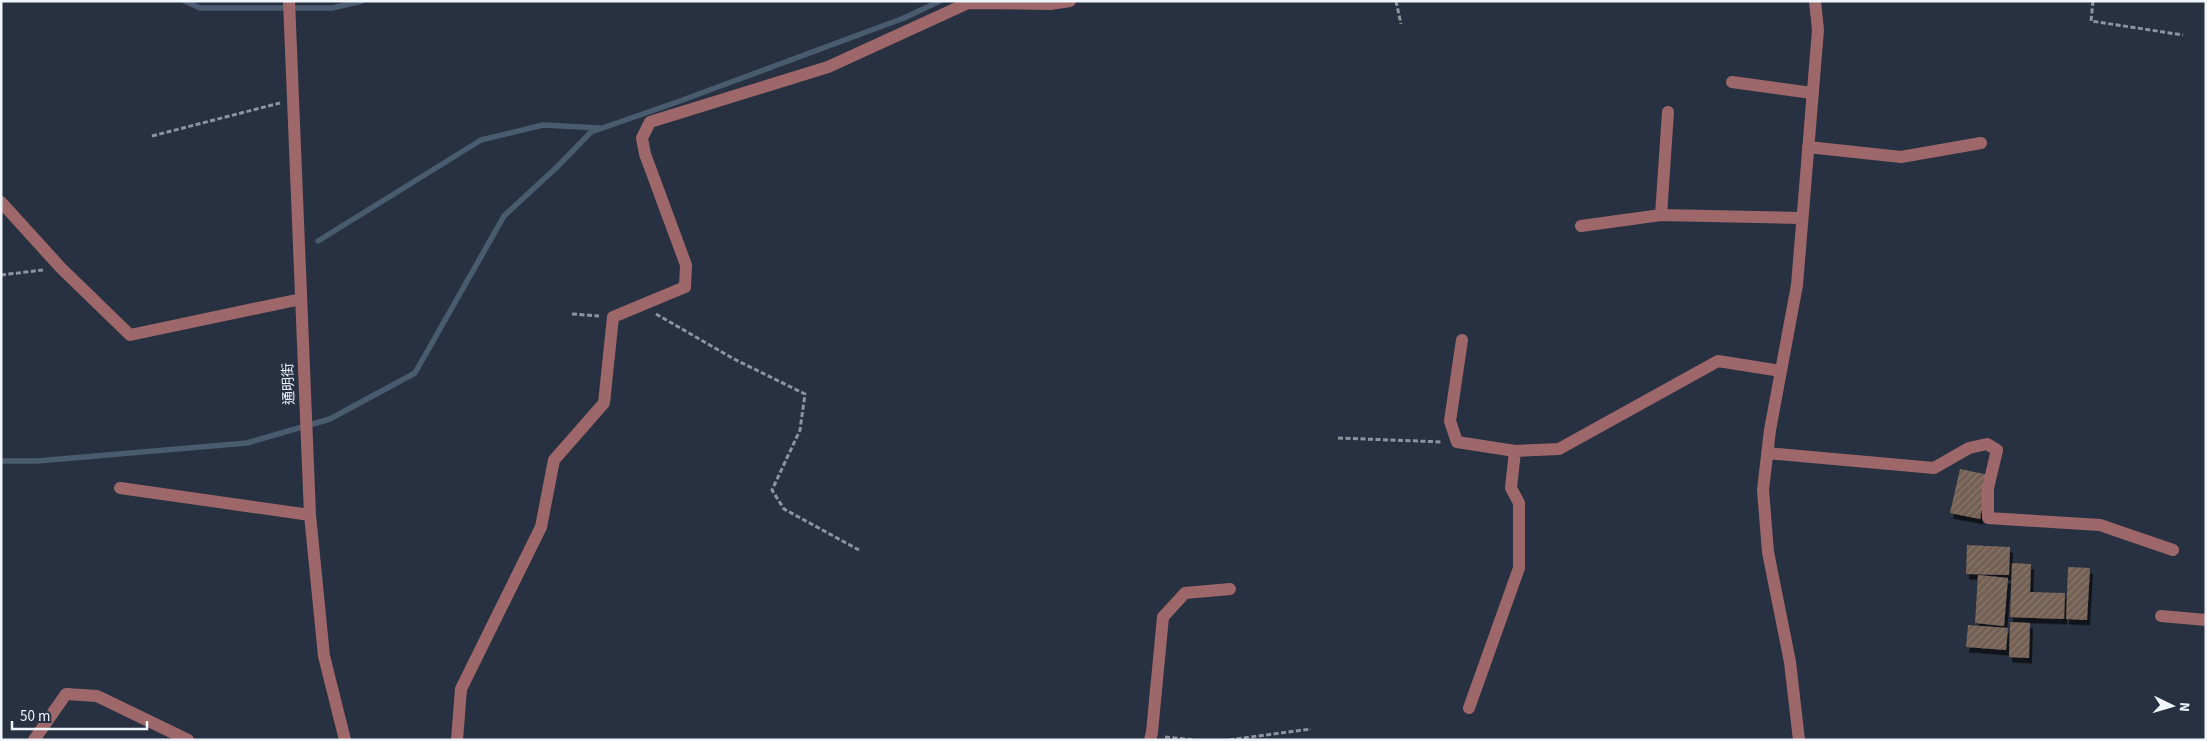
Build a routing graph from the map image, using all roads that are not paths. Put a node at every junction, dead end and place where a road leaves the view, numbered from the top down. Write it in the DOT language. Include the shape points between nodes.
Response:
graph roads {
  1 [pos="289,1"];
  2 [pos="1070,1"];
  3 [pos="1815,1"];
  4 [pos="1732,82"];
  5 [pos="1812,93"];
  6 [pos="1668,112"];
  7 [pos="1981,143"];
  8 [pos="1808,147"];
  9 [pos="1,202"];
  10 [pos="1662,215"];
  11 [pos="1802,218"];
  12 [pos="1581,226"];
  13 [pos="300,299"];
  14 [pos="1462,340"];
  15 [pos="1781,371"];
  16 [pos="1514,450"];
  17 [pos="1767,453"];
  18 [pos="120,488"];
  19 [pos="310,515"];
  20 [pos="2173,550"];
  21 [pos="1230,589"];
  22 [pos="2160,616"];
  23 [pos="2206,620"];
  24 [pos="1469,708"];
  25 [pos="1150,738"];
  26 [pos="34,740"];
  27 [pos="188,740"];
  28 [pos="346,740"];
  29 [pos="457,740"];
  30 [pos="1799,740"];
  1 -- 13 [label="street, 通明街"];
  2 -- 29 [label="street" via="1050,4 968,3 828,67 650,122 642,138 645,154 686,265 685,287 613,317 604,403 554,460 541,527 461,689"];
  3 -- 5 [label="street" via="1818,30"];
  4 -- 5 [label="street"];
  5 -- 8 [label="street"];
  6 -- 10 [label="street"];
  7 -- 8 [label="street" via="1901,157"];
  8 -- 11 [label="street"];
  9 -- 13 [label="street" via="61,268 130,335"];
  10 -- 11 [label="street"];
  10 -- 12 [label="street"];
  11 -- 15 [label="street" via="1797,285"];
  13 -- 19 [label="street, 通明街"];
  14 -- 16 [label="street" via="1450,421 1457,442"];
  15 -- 16 [label="street" via="1718,361 1559,449"];
  15 -- 17 [label="street"];
  16 -- 24 [label="street" via="1511,488 1519,503 1519,568"];
  17 -- 20 [label="street" via="1934,468 1969,448 1987,444 1997,450 1988,488 1988,518 2100,525"];
  17 -- 30 [label="street" via="1763,490 1768,552 1790,662"];
  18 -- 19 [label="street"];
  19 -- 28 [label="street, 通明街" via="324,656"];
  21 -- 25 [label="street" via="1185,593 1163,617"];
  22 -- 23 [label="street"];
  26 -- 27 [label="street" via="66,694 97,696"];
}
